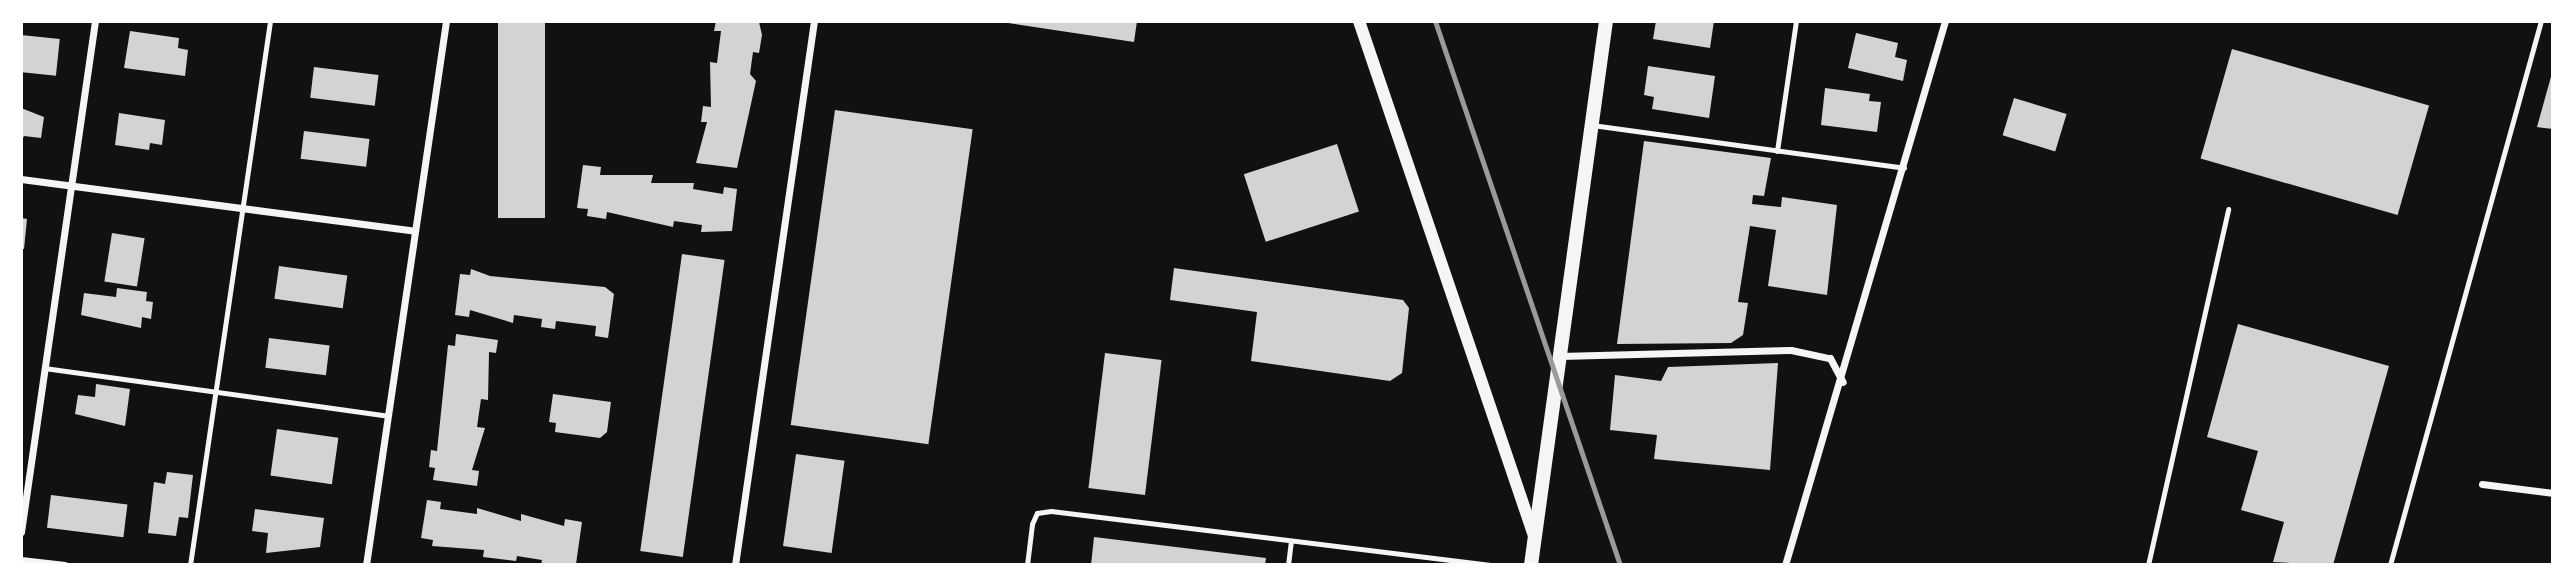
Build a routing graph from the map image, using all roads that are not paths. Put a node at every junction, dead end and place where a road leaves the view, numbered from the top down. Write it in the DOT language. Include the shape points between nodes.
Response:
graph roads {
  1 [pos="95,21"];
  2 [pos="271,21"];
  3 [pos="446,21"];
  4 [pos="814,21"];
  5 [pos="1359,21"];
  6 [pos="1606,21"];
  7 [pos="1796,21"];
  8 [pos="1945,21"];
  9 [pos="1592,125"];
  10 [pos="1777,151"];
  11 [pos="1904,168"];
  12 [pos="21,179"];
  13 [pos="70,185"];
  14 [pos="243,207"];
  15 [pos="2228,209"];
  16 [pos="415,232"];
  17 [pos="1560,356"];
  18 [pos="44,368"];
  19 [pos="1843,383"];
  20 [pos="215,392"];
  21 [pos="388,416"];
  22 [pos="2482,484"];
  23 [pos="2553,493"];
  24 [pos="21,532"];
  25 [pos="1535,536"];
  26 [pos="1291,541"];
  27 [pos="21,559"];
  28 [pos="1454,563"];
  29 [pos="65,565"];
  30 [pos="190,565"];
  31 [pos="366,565"];
  32 [pos="735,565"];
  33 [pos="1027,565"];
  34 [pos="1288,565"];
  35 [pos="1491,565"];
  36 [pos="1531,565"];
  37 [pos="1785,565"];
  38 [pos="2148,565"];
  1 -- 13 [label="street"];
  2 -- 14 [label="lane"];
  3 -- 16 [label="street"];
  4 -- 32 [label="street"];
  5 -- 25 [label="street"];
  6 -- 9 [label="main road"];
  7 -- 10 [label="lane"];
  8 -- 11 [label="street"];
  9 -- 10 [label="lane"];
  9 -- 17 [label="main road"];
  10 -- 11 [label="lane"];
  11 -- 19 [label="street"];
  12 -- 13 [label="street"];
  13 -- 14 [label="street"];
  13 -- 18 [label="street"];
  14 -- 16 [label="street"];
  14 -- 20 [label="lane"];
  15 -- 38 [label="lane"];
  16 -- 21 [label="street"];
  17 -- 19 [label="street" via="1791,350 1830,358"];
  17 -- 25 [label="main road"];
  18 -- 20 [label="lane"];
  18 -- 24 [label="street"];
  19 -- 37 [label="street"];
  20 -- 21 [label="lane"];
  20 -- 30 [label="lane"];
  21 -- 31 [label="street"];
  22 -- 23 [label="street"];
  25 -- 36 [label="main road"];
  26 -- 28 [label="lane"];
  26 -- 33 [label="lane" via="1051,511 1037,513 1032,524"];
  26 -- 34 [label="lane"];
  27 -- 29 [label="street"];
  28 -- 35 [label="lane"];
}
